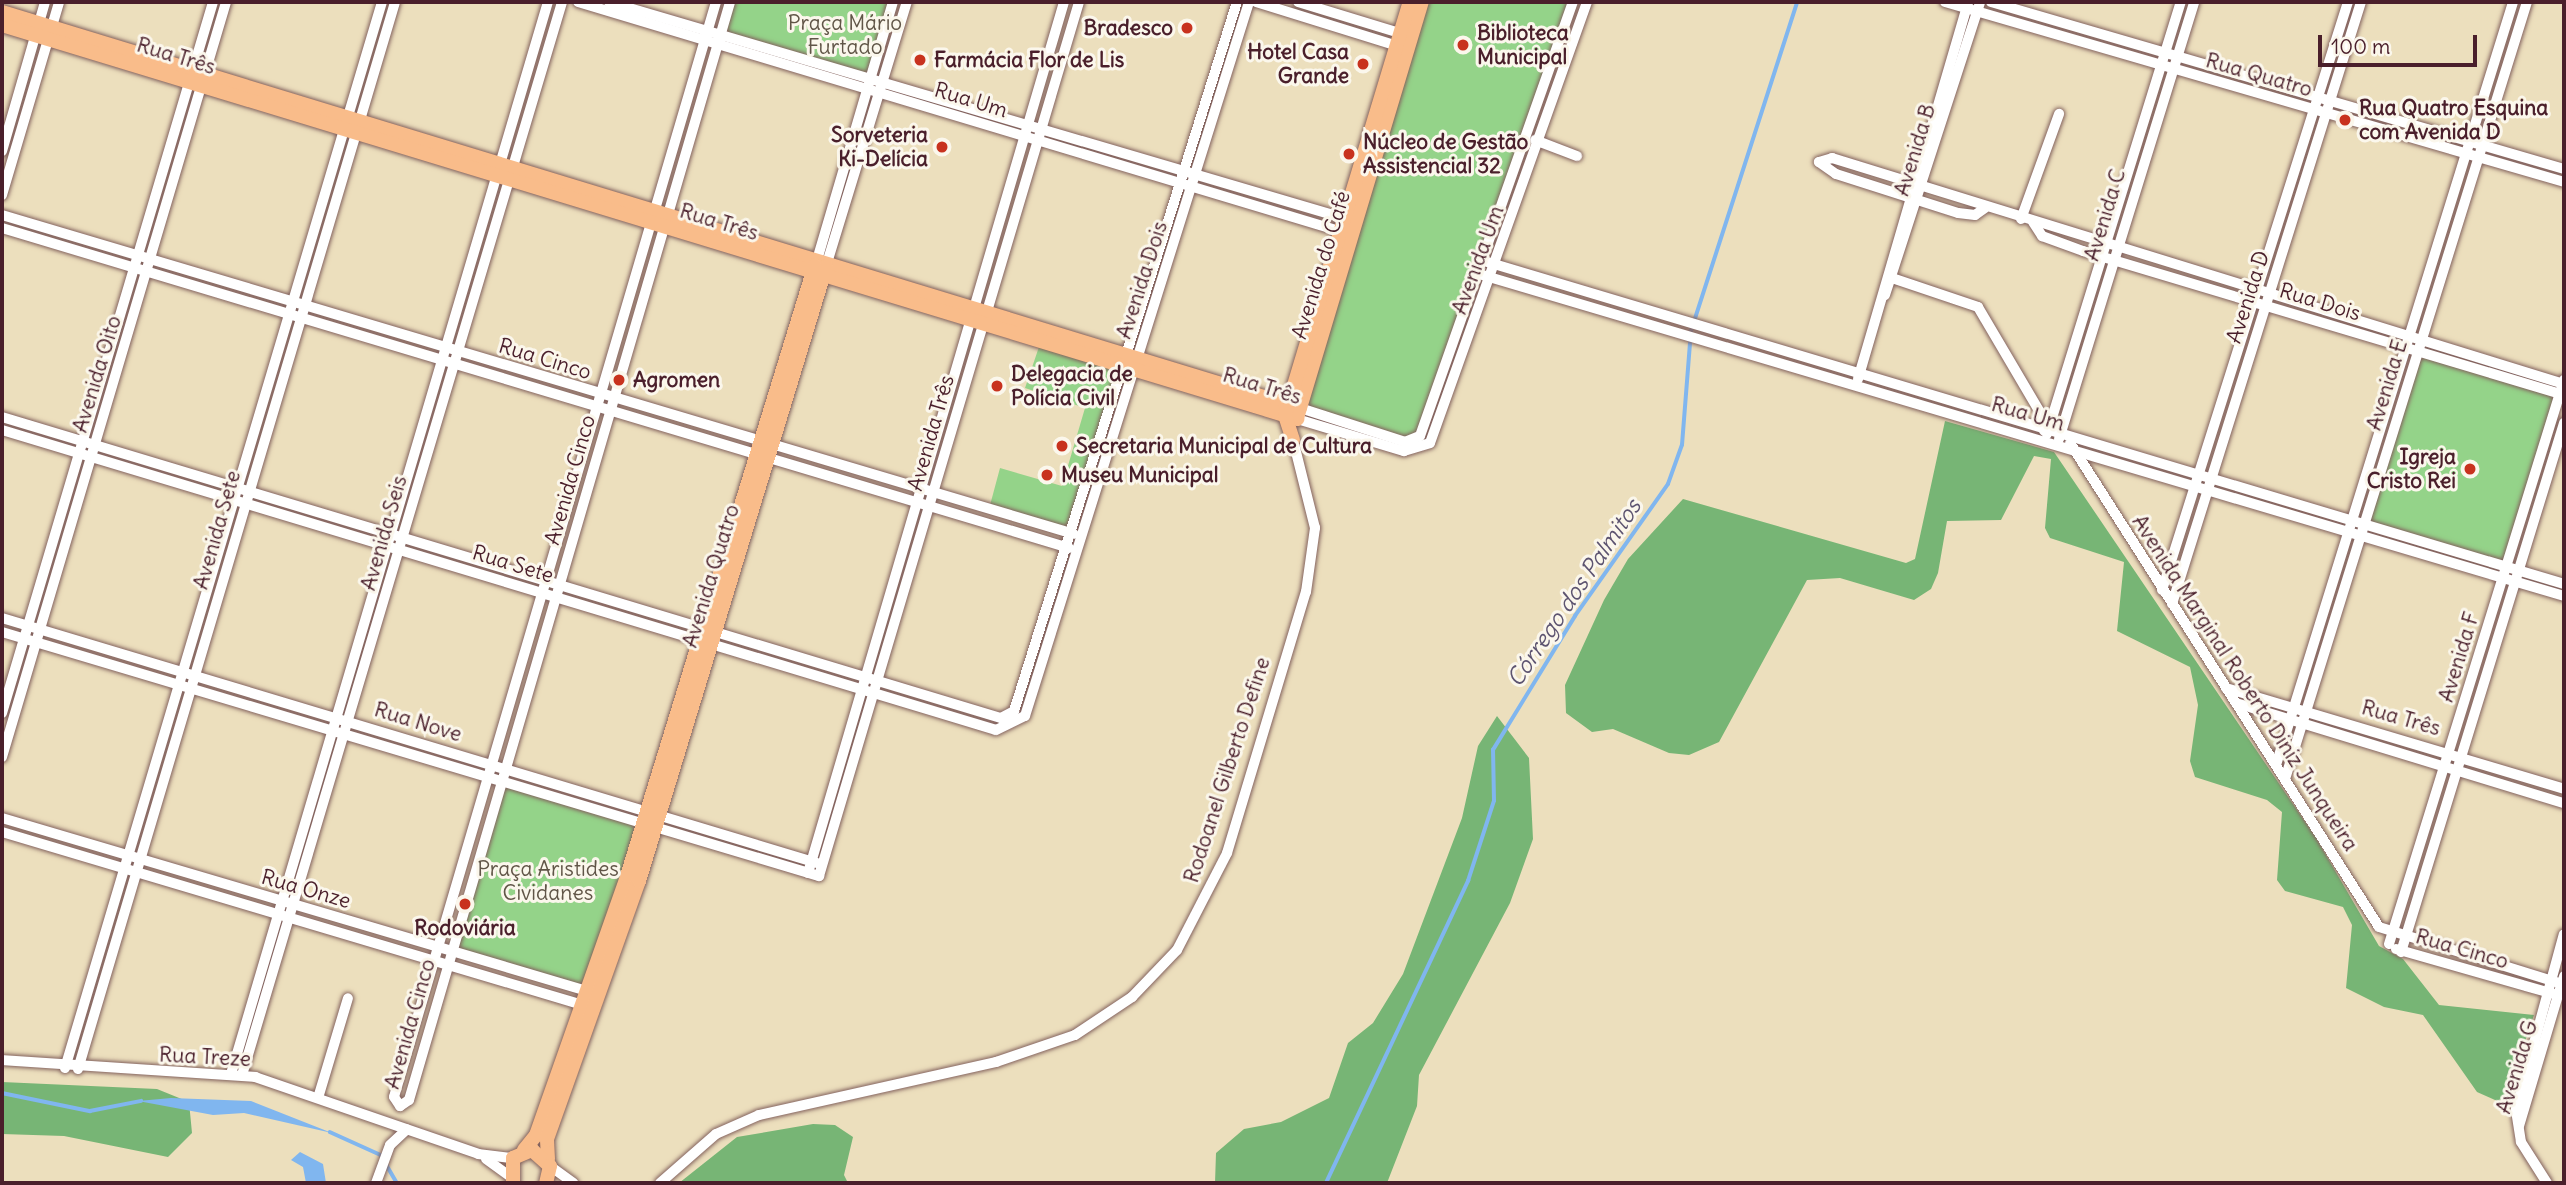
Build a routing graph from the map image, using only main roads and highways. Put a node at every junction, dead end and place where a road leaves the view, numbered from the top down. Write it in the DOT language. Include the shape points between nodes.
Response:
graph roads {
  1 [pos="1410,2"];
  2 [pos="1422,2"];
  3 [pos="2,12"];
  4 [pos="2,25"];
  5 [pos="43,31"];
  6 [pos="1404,41"];
  7 [pos="820,267"];
  8 [pos="1293,412"];
  9 [pos="1293,440"];
  10 [pos="565,1071"];
  11 [pos="518,1154"];
  12 [pos="549,1163"];
  13 [pos="512,1181"];
  14 [pos="546,1183"];
  1 -- 6 [label="main road, Avenida do Café"];
  2 -- 6 [label="main road, Avenida do Café"];
  3 -- 5 [label="main road, Rua Três"];
  4 -- 5 [label="main road, Rua Três"];
  5 -- 7 [label="main road, Rua Três"];
  6 -- 8 [label="main road, Avenida do Café"];
  7 -- 8 [label="main road, Rua Três"];
  7 -- 10 [label="main road, Avenida Quatro" via="652,819"];
  8 -- 9 [label="main road, Rodoanel Gilberto Define"];
  10 -- 11 [label="main road, Avenida Quatro"];
  10 -- 12 [label="main road, Avenida Quatro" via="547,1139"];
  11 -- 12 [label="main road"];
  11 -- 13 [label="main road, Avenida Quatro"];
  12 -- 14 [label="main road, Avenida Quatro"];
}
